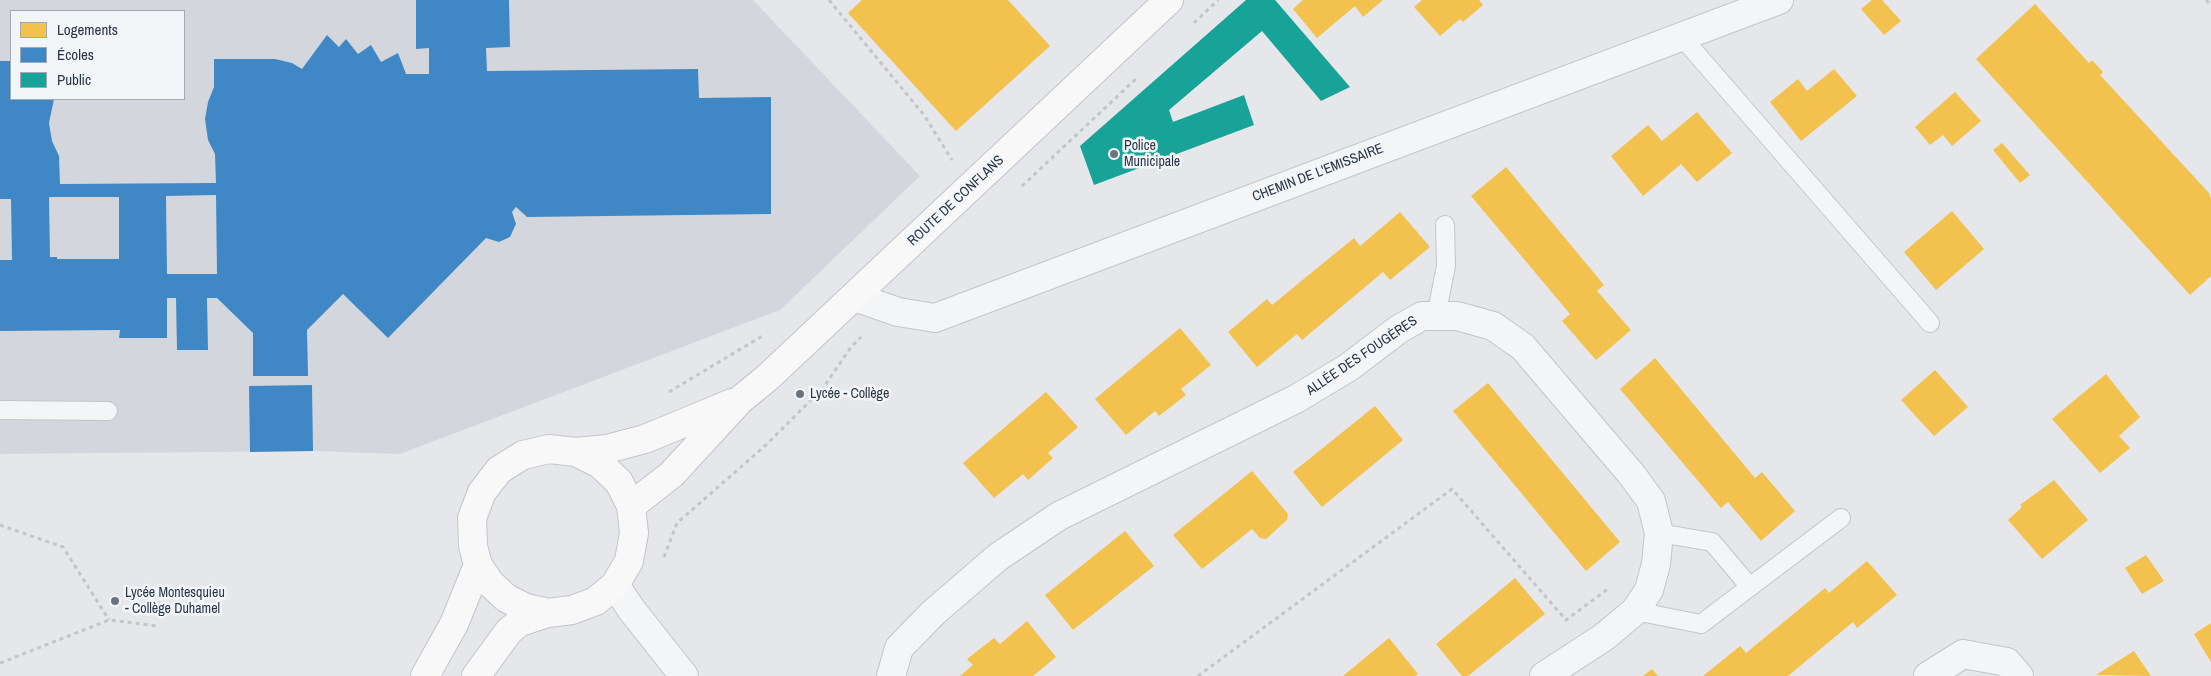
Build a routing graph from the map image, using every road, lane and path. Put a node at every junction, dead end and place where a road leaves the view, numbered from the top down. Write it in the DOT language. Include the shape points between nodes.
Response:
graph roads {
  1 [pos="829,0"];
  2 [pos="1169,0"];
  3 [pos="1218,0"];
  4 [pos="1780,0"];
  5 [pos="2206,0"];
  6 [pos="2211,5"];
  7 [pos="1190,27"];
  8 [pos="1681,36"];
  9 [pos="1140,74"];
  10 [pos="952,162"];
  11 [pos="1019,188"];
  12 [pos="1445,225"];
  13 [pos="855,297"];
  14 [pos="890,309"];
  15 [pos="1436,316"];
  16 [pos="1930,323"];
  17 [pos="740,400"];
  18 [pos="0,410"];
  19 [pos="108,411"];
  20 [pos="576,452"];
  21 [pos="631,506"];
  22 [pos="1841,518"];
  23 [pos="0,525"];
  24 [pos="1659,533"];
  25 [pos="664,558"];
  26 [pos="478,564"];
  27 [pos="1654,574"];
  28 [pos="615,585"];
  29 [pos="1750,587"];
  30 [pos="1635,611"];
  31 [pos="548,613"];
  32 [pos="109,620"];
  33 [pos="158,626"];
  34 [pos="0,663"];
  35 [pos="425,676"];
  36 [pos="476,676"];
  37 [pos="684,676"];
  38 [pos="891,676"];
  39 [pos="1198,676"];
  40 [pos="1544,676"];
  41 [pos="1928,676"];
  42 [pos="2019,676"];
  1 -- 10 [label="path" via="924,115"];
  2 -- 13 [label="main road, ROUTE DE CONFLANS"];
  3 -- 7 [label="path"];
  4 -- 8 [label="street, CHEMIN DE L'EMISSAIRE"];
  5 -- 6 [label="path"];
  8 -- 14 [label="street, CHEMIN DE L'EMISSAIRE" via="935,318"];
  8 -- 16 [label="lane"];
  9 -- 11 [label="path"];
  12 -- 15 [label="lane" via="1446,266"];
  13 -- 14 [label="street, CHEMIN DE L'EMISSAIRE"];
  13 -- 17 [label="main road, ROUTE DE CONFLANS"];
  14 -- 25 [label="path" via="851,347 823,388 766,445 677,523"];
  15 -- 24 [label="street, ALLÉE DES FOUGÈRES" via="1457,316 1493,326 1523,347 1651,501"];
  15 -- 38 [label="street, ALLÉE DES FOUGÈRES" via="1422,316 1399,329 1296,399 1059,516 998,557 933,613 899,648"];
  17 -- 20 [label="main road" via="645,439 607,449"];
  17 -- 21 [label="main road" via="672,474"];
  18 -- 19 [label="lane"];
  20 -- 21 [label="main road" via="600,464 619,482"];
  20 -- 26 [label="main road" via="549,449 522,455 499,470 482,492 472,518 472,546"];
  21 -- 28 [label="main road" via="634,533 629,561"];
  22 -- 29 [label="lane"];
  23 -- 32 [label="path" via="63,547"];
  24 -- 27 [label="street, ALLÉE DES FOUGÈRES"];
  24 -- 29 [label="lane" via="1712,542"];
  26 -- 31 [label="main road" via="490,583 506,598 526,608"];
  26 -- 35 [label="main road" via="454,624"];
  27 -- 30 [label="street, ALLÉE DES FOUGÈRES"];
  27 -- 39 [label="path" via="1628,574 1566,620 1452,489"];
  28 -- 31 [label="main road" via="596,601 572,610"];
  28 -- 37 [label="street"];
  29 -- 30 [label="lane" via="1701,624"];
  30 -- 40 [label="street, ALLÉE DES FOUGÈRES" via="1604,637"];
  31 -- 36 [label="main road" via="520,622 509,631"];
  32 -- 33 [label="path"];
  32 -- 34 [label="path"];
  41 -- 42 [label="street" via="1963,654 2007,662"];
}
